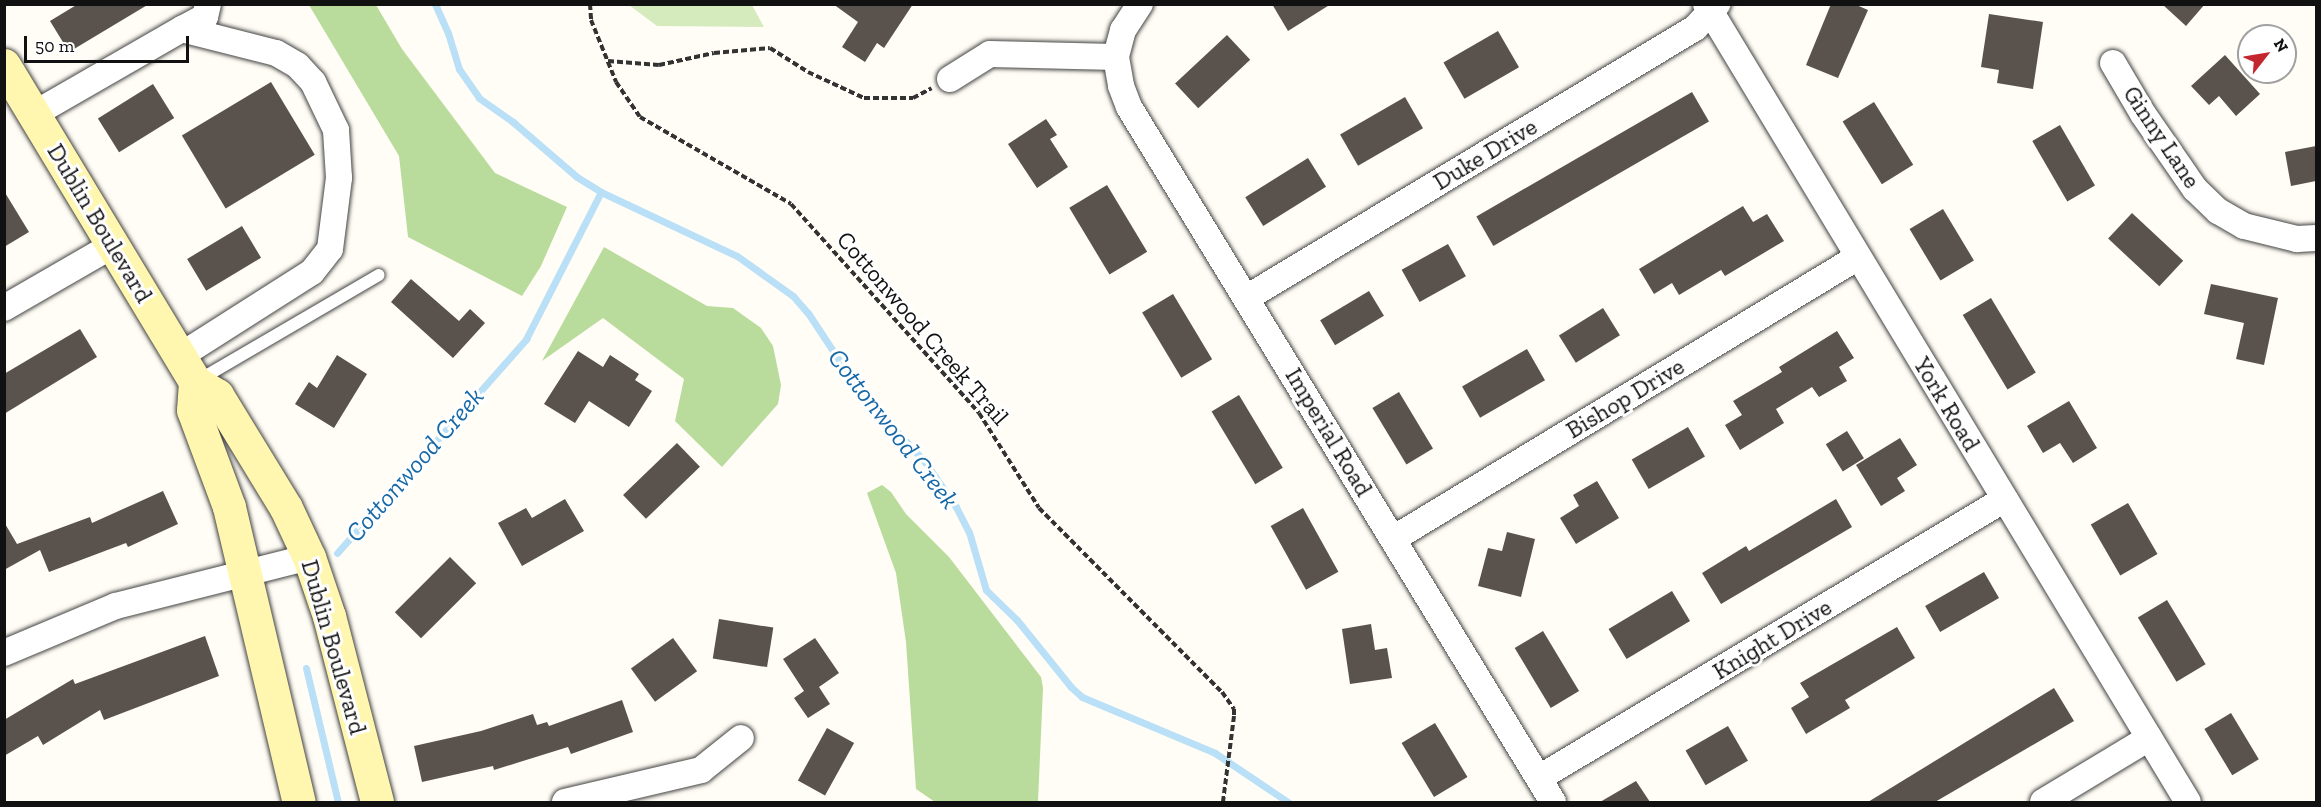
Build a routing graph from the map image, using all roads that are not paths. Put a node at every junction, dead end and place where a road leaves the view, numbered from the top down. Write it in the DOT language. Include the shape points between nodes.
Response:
graph roads {
  1 [pos="208,4"];
  2 [pos="1140,4"];
  3 [pos="1711,7"];
  4 [pos="182,29"];
  5 [pos="1116,57"];
  6 [pos="2114,63"];
  7 [pos="4,65"];
  8 [pos="950,79"];
  9 [pos="34,114"];
  10 [pos="2316,238"];
  11 [pos="113,245"];
  12 [pos="1858,257"];
  13 [pos="379,275"];
  14 [pos="1248,297"];
  15 [pos="4,308"];
  16 [pos="188,369"];
  17 [pos="2005,499"];
  18 [pos="1393,539"];
  19 [pos="309,557"];
  20 [pos="243,574"];
  21 [pos="4,653"];
  22 [pos="741,738"];
  23 [pos="2149,738"];
  24 [pos="1539,778"];
  25 [pos="299,802"];
  26 [pos="377,802"];
  27 [pos="565,802"];
  28 [pos="1553,802"];
  29 [pos="2043,802"];
  30 [pos="2188,802"];
  1 -- 4 [label="street" via="205,17"];
  2 -- 5 [label="street" via="1123,30"];
  3 -- 12 [label="street, York Road"];
  3 -- 14 [label="street, Duke Drive" via="1695,28"];
  4 -- 9 [label="street"];
  4 -- 16 [label="street" via="276,53 297,65 313,82 336,130 339,178 330,249 312,272"];
  5 -- 8 [label="street" via="990,54"];
  5 -- 14 [label="street, Imperial Road" via="1129,107"];
  6 -- 10 [label="street, Ginny Lane" via="2195,189 2218,211 2244,226 2297,238"];
  7 -- 9 [label="main road, Dublin Boulevard"];
  9 -- 11 [label="main road, Dublin Boulevard"];
  11 -- 15 [label="street"];
  11 -- 16 [label="main road, Dublin Boulevard"];
  12 -- 17 [label="street, York Road"];
  12 -- 18 [label="street, Bishop Drive"];
  13 -- 16 [label="lane"];
  14 -- 18 [label="street, Imperial Road"];
  16 -- 19 [label="main road, Dublin Boulevard" via="217,395 286,508"];
  16 -- 20 [label="main road" via="193,410 229,507"];
  17 -- 23 [label="street, York Road"];
  17 -- 24 [label="street, Knight Drive"];
  18 -- 24 [label="street, Imperial Road"];
  19 -- 20 [label="street"];
  19 -- 26 [label="main road, Dublin Boulevard" via="329,616"];
  20 -- 21 [label="street" via="116,606"];
  20 -- 25 [label="main road"];
  22 -- 27 [label="street" via="701,770"];
  23 -- 29 [label="street"];
  23 -- 30 [label="street, York Road"];
  24 -- 28 [label="street, Imperial Road"];
}
